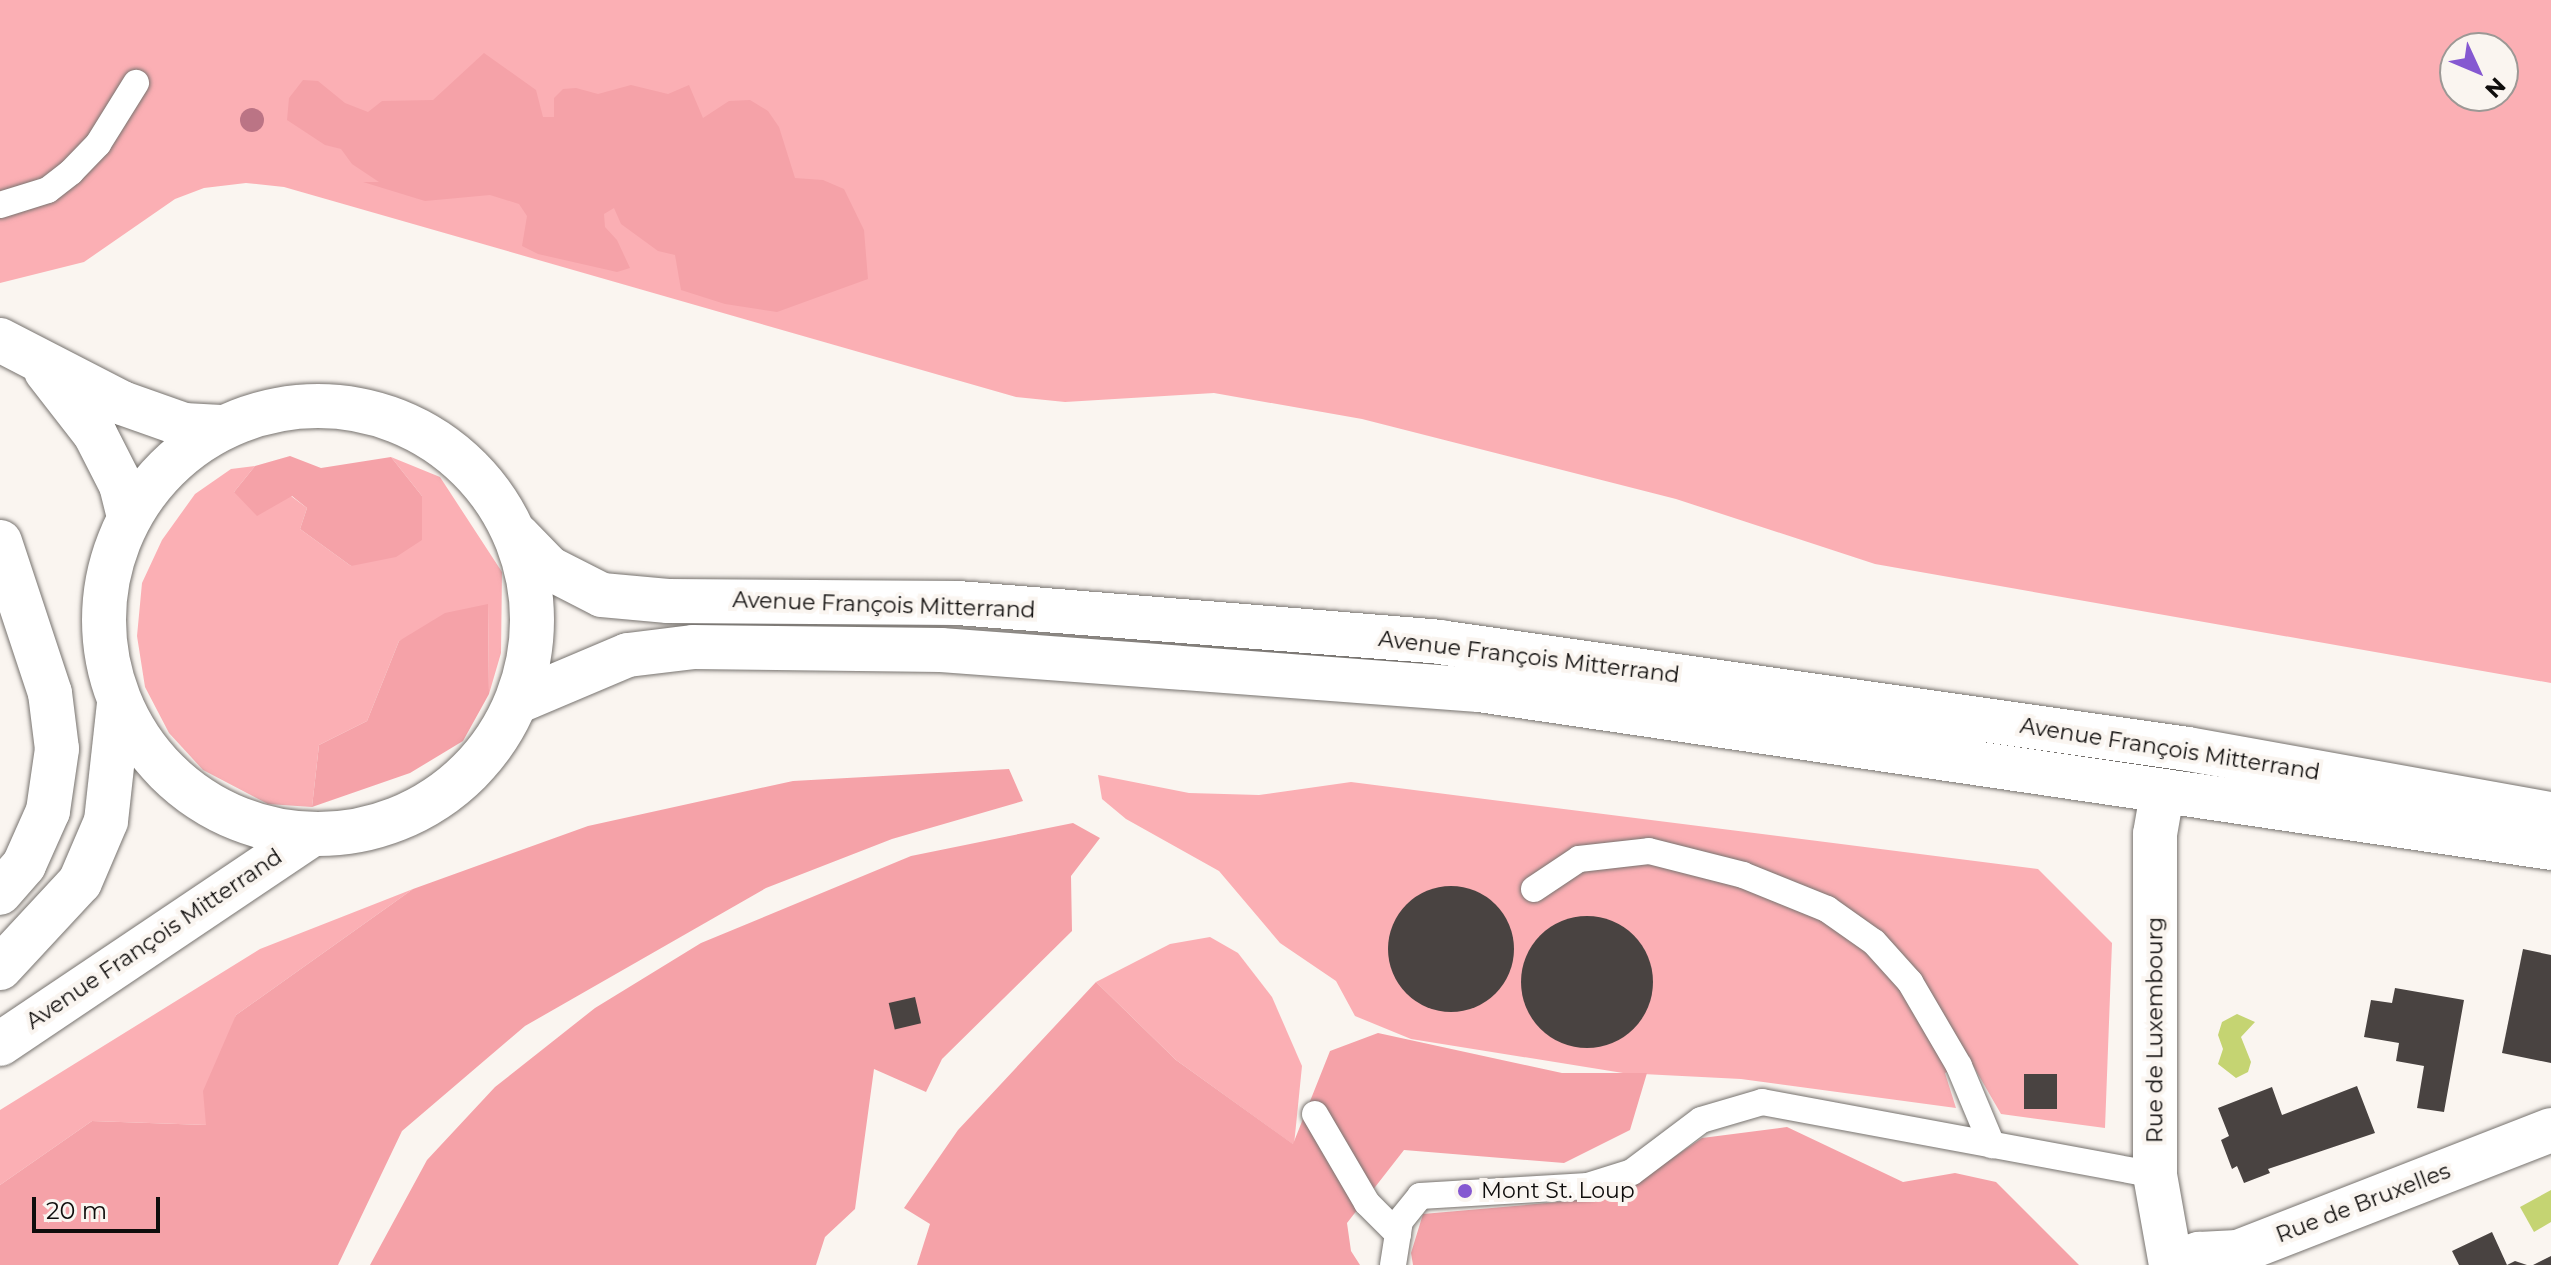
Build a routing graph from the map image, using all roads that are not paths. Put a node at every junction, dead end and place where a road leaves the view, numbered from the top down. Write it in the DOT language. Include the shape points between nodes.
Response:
graph roads {
  1 [pos="136,83"];
  2 [pos="0,205"];
  3 [pos="0,340"];
  4 [pos="39,363"];
  5 [pos="221,427"];
  6 [pos="129,517"];
  7 [pos="518,536"];
  8 [pos="0,542"];
  9 [pos="519,701"];
  10 [pos="119,704"];
  11 [pos="2162,794"];
  12 [pos="2551,814"];
  13 [pos="310,836"];
  14 [pos="2551,848"];
  15 [pos="1534,889"];
  16 [pos="0,893"];
  17 [pos="0,968"];
  18 [pos="0,1044"];
  19 [pos="1315,1114"];
  20 [pos="2551,1130"];
  21 [pos="1992,1145"];
  22 [pos="2155,1175"];
  23 [pos="1398,1234"];
  24 [pos="2171,1264"];
  25 [pos="1393,1265"];
  1 -- 2 [label="lane" via="98,144 71,172 48,190"];
  3 -- 4 [label="main road"];
  4 -- 5 [label="main road" via="122,403 184,425"];
  4 -- 6 [label="main road" via="95,434 121,485"];
  5 -- 6 [label="main road" via="166,468"];
  5 -- 7 [label="main road" via="318,404 401,419 471,466"];
  6 -- 10 [label="main road" via="118,538 102,621"];
  7 -- 9 [label="main road" via="535,618"];
  7 -- 12 [label="main road, Avenue François Mitterrand" via="549,568 602,595 668,601 958,603 1439,642 2188,749"];
  8 -- 16 [label="main road" via="50,693 57,749 48,811 24,865"];
  9 -- 11 [label="main road, Avenue François Mitterrand" via="641,653 693,647 941,650 1479,690"];
  9 -- 13 [label="main road" via="471,772 402,819"];
  10 -- 13 [label="main road" via="166,774 236,820"];
  10 -- 17 [label="main road" via="106,821 80,882"];
  11 -- 14 [label="main road, Avenue François Mitterrand"];
  11 -- 22 [label="main road, Rue de Luxembourg" via="2155,834"];
  13 -- 18 [label="main road, Avenue François Mitterrand"];
  15 -- 21 [label="lane" via="1579,859 1649,851 1743,875 1827,909 1874,942 1910,982 1959,1066"];
  19 -- 23 [label="lane" via="1367,1203"];
  20 -- 24 [label="main road, Rue de Bruxelles" via="2238,1252 2199,1254"];
  21 -- 22 [label="lane"];
  21 -- 23 [label="lane" via="1762,1102 1701,1120 1632,1172 1588,1186 1420,1196 1400,1221"];
  22 -- 24 [label="main road, Rue de Luxembourg"];
  23 -- 25 [label="lane"];
}
